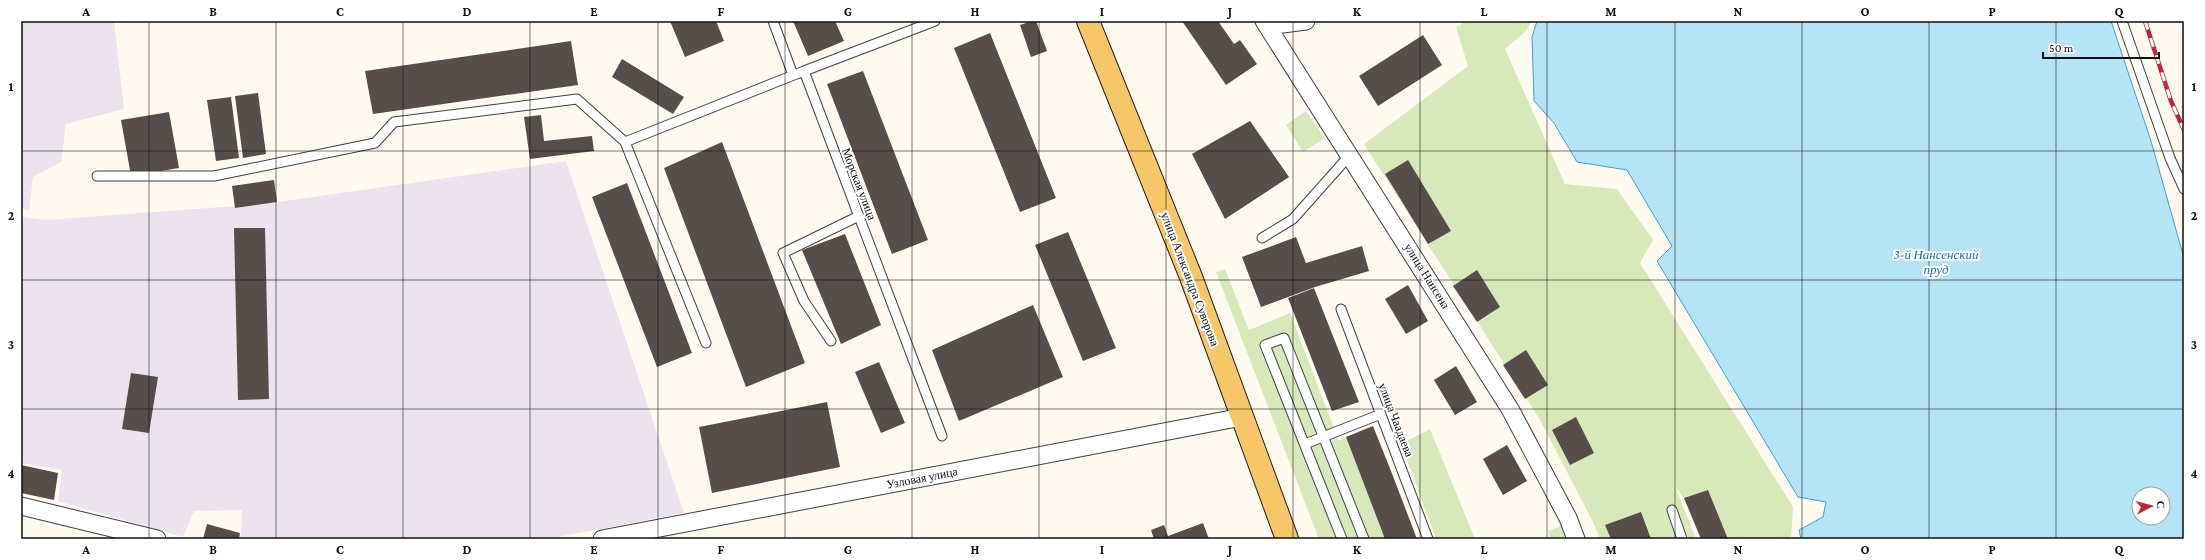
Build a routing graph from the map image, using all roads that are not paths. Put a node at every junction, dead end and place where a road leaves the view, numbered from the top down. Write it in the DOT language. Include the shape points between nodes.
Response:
graph roads {
  1 [pos="773,21"];
  2 [pos="935,21"];
  3 [pos="1088,21"];
  4 [pos="1306,21"];
  5 [pos="2122,21"];
  6 [pos="1265,23"];
  7 [pos="804,71"];
  8 [pos="793,76"];
  9 [pos="625,142"];
  10 [pos="1350,156"];
  11 [pos="97,176"];
  12 [pos="2184,189"];
  13 [pos="859,216"];
  14 [pos="1262,238"];
  15 [pos="1341,309"];
  16 [pos="831,341"];
  17 [pos="706,343"];
  18 [pos="1381,414"];
  19 [pos="1242,418"];
  20 [pos="942,436"];
  21 [pos="1323,437"];
  22 [pos="1305,444"];
  23 [pos="21,506"];
  24 [pos="1672,510"];
  25 [pos="157,539"];
  26 [pos="602,539"];
  27 [pos="1287,539"];
  28 [pos="1342,539"];
  29 [pos="1364,539"];
  30 [pos="1428,539"];
  31 [pos="1576,539"];
  32 [pos="1682,539"];
  1 -- 8 [label="lane"];
  2 -- 7 [label="lane"];
  3 -- 19 [label="main road, улица Александра Суворова" via="1191,277"];
  4 -- 6 [label="street"];
  5 -- 12 [label="lane" via="2170,158"];
  6 -- 10 [label="street, улица Нансена"];
  7 -- 8 [label="lane"];
  7 -- 13 [label="lane, Морская улица"];
  8 -- 9 [label="lane"];
  9 -- 11 [label="lane" via="577,100 394,122 375,143 214,176"];
  9 -- 17 [label="lane"];
  10 -- 14 [label="lane" via="1293,218"];
  10 -- 31 [label="street, улица Нансена" via="1510,408 1568,518"];
  13 -- 16 [label="lane" via="783,253 804,301"];
  13 -- 20 [label="lane, Морская улица"];
  15 -- 18 [label="lane, улица Чаадаева"];
  18 -- 21 [label="lane"];
  18 -- 30 [label="lane, улица Чаадаева"];
  19 -- 26 [label="street, Узловая улица"];
  19 -- 27 [label="main road, улица Александра Суворова"];
  21 -- 22 [label="lane"];
  21 -- 22 [label="lane" via="1284,338 1265,345"];
  21 -- 29 [label="lane"];
  22 -- 28 [label="lane"];
  23 -- 25 [label="street"];
  24 -- 32 [label="lane"];
}
